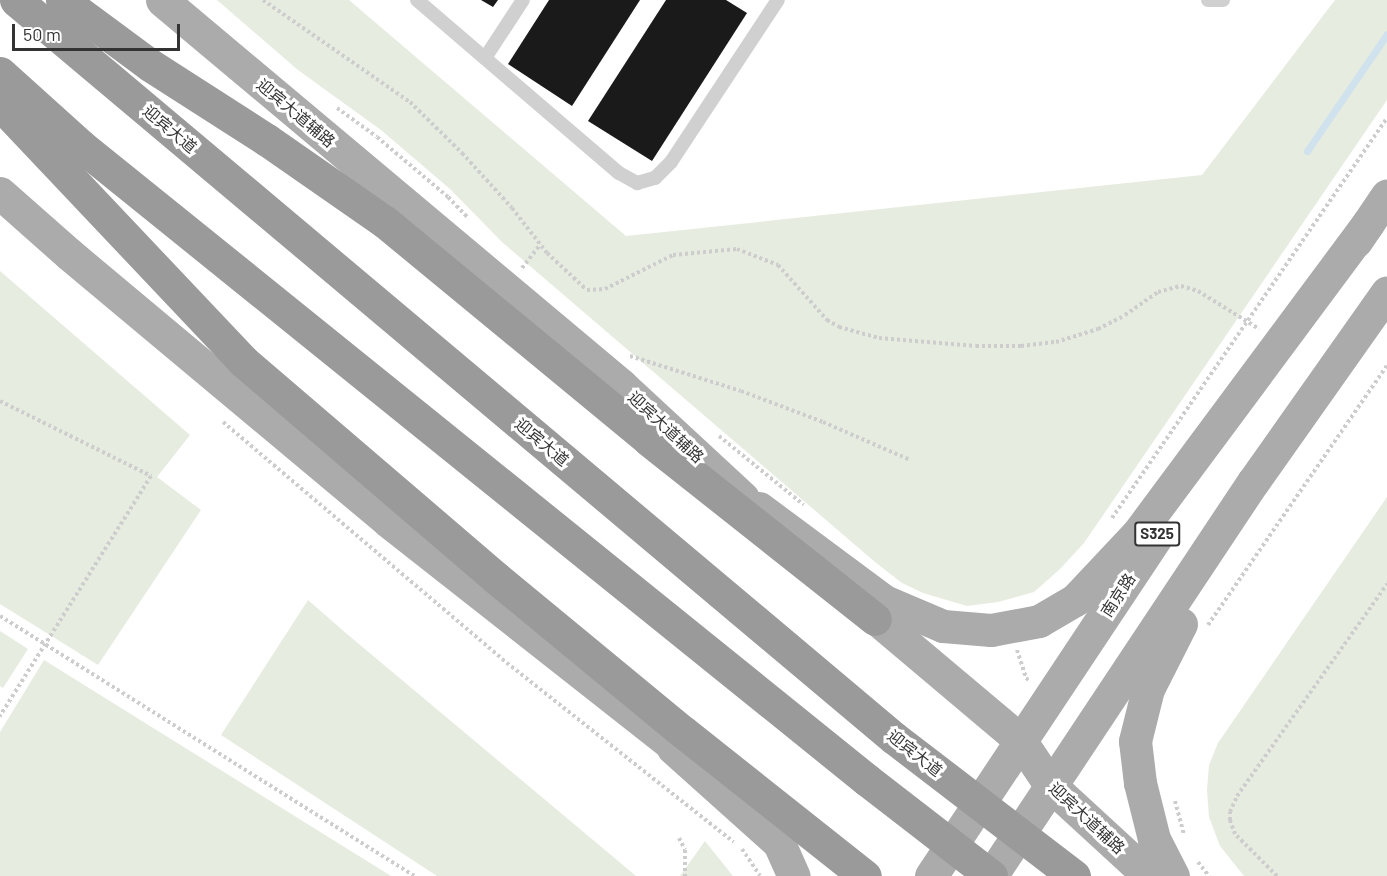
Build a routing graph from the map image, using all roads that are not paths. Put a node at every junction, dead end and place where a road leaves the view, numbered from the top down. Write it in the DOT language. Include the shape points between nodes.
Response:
graph roads {
  1 [pos="16,0"];
  2 [pos="62,0"];
  3 [pos="162,0"];
  4 [pos="417,0"];
  5 [pos="523,0"];
  6 [pos="1208,0"];
  7 [pos="1223,0"];
  8 [pos="775,1"];
  9 [pos="485,58"];
  10 [pos="0,73"];
  11 [pos="0,104"];
  12 [pos="0,193"];
  13 [pos="1387,195"];
  14 [pos="1369,222"];
  15 [pos="1387,292"];
  16 [pos="1253,482"];
  17 [pos="733,488"];
  18 [pos="875,619"];
  19 [pos="645,723"];
  20 [pos="1020,740"];
  21 [pos="1050,785"];
  22 [pos="1184,867"];
  23 [pos="794,876"];
  24 [pos="846,876"];
  25 [pos="865,876"];
  26 [pos="931,876"];
  27 [pos="991,876"];
  28 [pos="1074,876"];
  29 [pos="1149,876"];
  1 -- 28 [label="highway, 迎宾大道" via="894,738"];
  2 -- 18 [label="highway" via="150,65 385,222 649,440"];
  3 -- 17 [label="main road, 迎宾大道辅路" via="621,385"];
  4 -- 9 [label="lane"];
  5 -- 9 [label="lane"];
  6 -- 7 [label="lane"];
  8 -- 9 [label="lane" via="671,162 655,178 637,183 619,173"];
  10 -- 27 [label="highway" via="81,146"];
  11 -- 25 [label="highway" via="243,361 683,732"];
  12 -- 19 [label="main road" via="388,521"];
  13 -- 14 [label="main road, 南京路 / S325"];
  14 -- 17 [label="main road" via="1138,533 1075,600 1039,621 991,630 943,626 884,601"];
  14 -- 20 [label="main road, 南京路 / S325"];
  15 -- 16 [label="main road"];
  16 -- 21 [label="main road"];
  16 -- 22 [label="main road" via="1148,689 1135,741 1140,783 1154,839"];
  17 -- 18 [label="main road, 迎宾大道辅路"];
  18 -- 20 [label="main road, 迎宾大道辅路"];
  19 -- 23 [label="main road" via="779,843"];
  19 -- 24 [label="main road"];
  20 -- 21 [label="main road, 迎宾大道辅路"];
  20 -- 26 [label="main road, 南京路 / S325"];
  21 -- 27 [label="main road"];
  21 -- 29 [label="main road, 迎宾大道辅路"];
}
